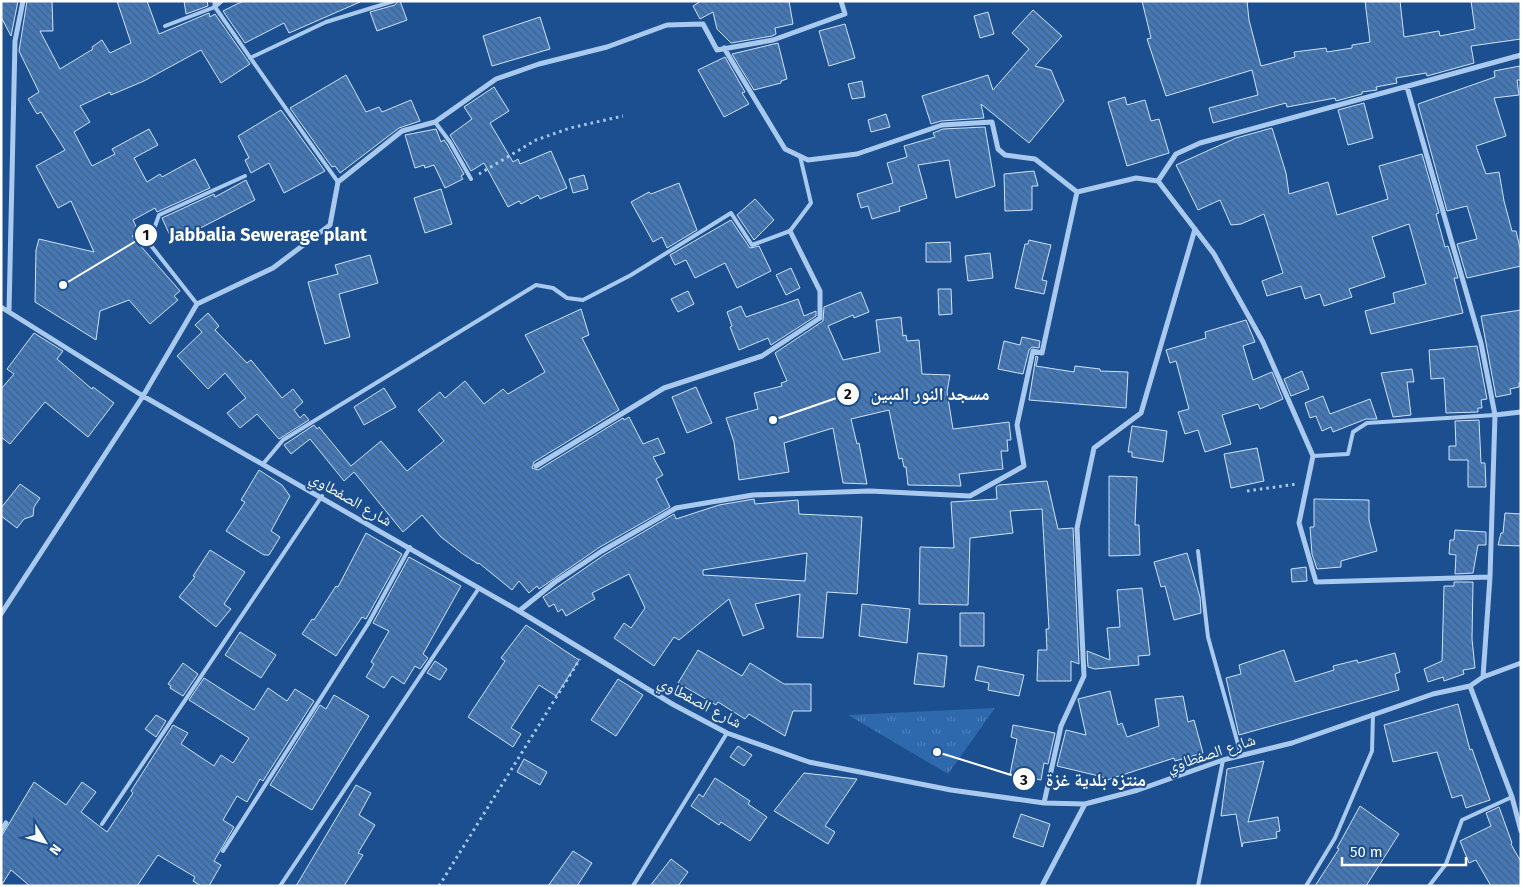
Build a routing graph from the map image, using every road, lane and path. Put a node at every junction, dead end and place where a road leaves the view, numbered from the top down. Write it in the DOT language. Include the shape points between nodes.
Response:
graph roads {
  1 [pos="23,1"];
  2 [pos="222,1"];
  3 [pos="394,1"];
  4 [pos="841,1"];
  5 [pos="215,4"];
  6 [pos="165,26"];
  7 [pos="724,48"];
  8 [pos="1521,55"];
  9 [pos="250,58"];
  10 [pos="1407,87"];
  11 [pos="622,116"];
  12 [pos="435,122"];
  13 [pos="800,156"];
  14 [pos="245,176"];
  15 [pos="470,179"];
  16 [pos="1158,181"];
  17 [pos="338,182"];
  18 [pos="1077,192"];
  19 [pos="1195,229"];
  20 [pos="790,231"];
  21 [pos="197,304"];
  22 [pos="1,307"];
  23 [pos="9,312"];
  24 [pos="143,396"];
  25 [pos="1521,412"];
  26 [pos="1494,415"];
  27 [pos="1313,456"];
  28 [pos="263,464"];
  29 [pos="536,466"];
  30 [pos="1308,482"];
  31 [pos="1247,492"];
  32 [pos="322,496"];
  33 [pos="410,547"];
  34 [pos="1198,551"];
  35 [pos="1490,578"];
  36 [pos="479,588"];
  37 [pos="519,611"];
  38 [pos="1,614"];
  39 [pos="586,651"];
  40 [pos="1521,663"];
  41 [pos="1483,677"];
  42 [pos="1470,686"];
  43 [pos="1373,714"];
  44 [pos="727,733"];
  45 [pos="1241,755"];
  46 [pos="1223,760"];
  47 [pos="1512,797"];
  48 [pos="1044,803"];
  49 [pos="1085,804"];
  50 [pos="6,823"];
  51 [pos="102,824"];
  52 [pos="1,831"];
  53 [pos="1521,831"];
  54 [pos="223,851"];
  55 [pos="280,886"];
  56 [pos="439,886"];
  57 [pos="633,886"];
  58 [pos="1042,886"];
  59 [pos="1198,886"];
  60 [pos="1306,886"];
  61 [pos="1429,886"];
  1 -- 23 [label="street" via="15,41"];
  2 -- 5 [label="lane"];
  3 -- 9 [label="lane" via="326,22"];
  4 -- 7 [label="street" via="845,14 773,40"];
  5 -- 6 [label="lane"];
  5 -- 9 [label="lane"];
  7 -- 12 [label="street" via="717,50 703,24 667,25 607,47 539,64 496,79"];
  7 -- 13 [label="street" via="785,149"];
  8 -- 10 [label="street"];
  9 -- 17 [label="lane"];
  10 -- 16 [label="street" via="1200,143 1176,154"];
  10 -- 26 [label="street" via="1482,342"];
  11 -- 15 [label="path" via="536,140"];
  12 -- 15 [label="lane"];
  12 -- 17 [label="street" via="402,131"];
  13 -- 18 [label="street" via="808,160 857,154 942,125 992,122 998,148 1005,155 1035,159"];
  13 -- 20 [label="lane" via="811,203"];
  14 -- 21 [label="lane" via="159,215 148,243"];
  16 -- 18 [label="street" via="1136,178"];
  16 -- 19 [label="street"];
  17 -- 21 [label="street" via="330,225 273,268"];
  18 -- 37 [label="street" via="1042,353 1033,351 1017,425 1024,466 970,496 870,490 762,495 676,508 594,556"];
  19 -- 27 [label="street" via="1214,254 1263,342"];
  19 -- 48 [label="street" via="1141,413 1094,448 1077,528 1084,676 1061,726"];
  20 -- 28 [label="lane" via="752,245 731,214 631,275 583,300 567,298 554,288 536,285 283,440"];
  20 -- 29 [label="street" via="820,291 820,318 762,356 664,388"];
  21 -- 24 [label="street"];
  22 -- 23 [label="street, شارع الصفطاوي"];
  23 -- 24 [label="street, شارع الصفطاوي"];
  24 -- 28 [label="street, شارع الصفطاوي"];
  24 -- 38 [label="street"];
  25 -- 26 [label="street"];
  26 -- 27 [label="lane" via="1367,423 1353,432 1348,454"];
  26 -- 35 [label="street"];
  27 -- 30 [label="street"];
  28 -- 32 [label="street, شارع الصفطاوي"];
  30 -- 31 [label="path"];
  30 -- 35 [label="street" via="1299,524 1316,582"];
  32 -- 33 [label="street, شارع الصفطاوي"];
  32 -- 51 [label="lane"];
  33 -- 36 [label="street, شارع الصفطاوي"];
  33 -- 54 [label="lane" via="368,624"];
  34 -- 45 [label="lane" via="1208,637"];
  35 -- 41 [label="street"];
  36 -- 37 [label="street, شارع الصفطاوي"];
  36 -- 55 [label="lane"];
  37 -- 39 [label="street, شارع الصفطاوي"];
  39 -- 44 [label="street, شارع الصفطاوي"];
  39 -- 56 [label="path"];
  40 -- 41 [label="street, شارع الصفطاوي"];
  41 -- 42 [label="street, شارع الصفطاوي"];
  42 -- 43 [label="street, شارع الصفطاوي" via="1433,694"];
  42 -- 47 [label="street"];
  43 -- 45 [label="street, شارع الصفطاوي" via="1292,743"];
  43 -- 60 [label="lane" via="1372,752 1335,838"];
  44 -- 48 [label="street, شارع الصفطاوي" via="809,762 951,790"];
  44 -- 57 [label="lane"];
  45 -- 46 [label="street, شارع الصفطاوي"];
  46 -- 49 [label="street, شارع الصفطاوي" via="1138,790"];
  46 -- 59 [label="lane"];
  47 -- 53 [label="street"];
  47 -- 61 [label="lane" via="1462,820 1446,864"];
  48 -- 49 [label="street, شارع الصفطاوي"];
  49 -- 58 [label="street"];
  50 -- 52 [label="street"];
}
